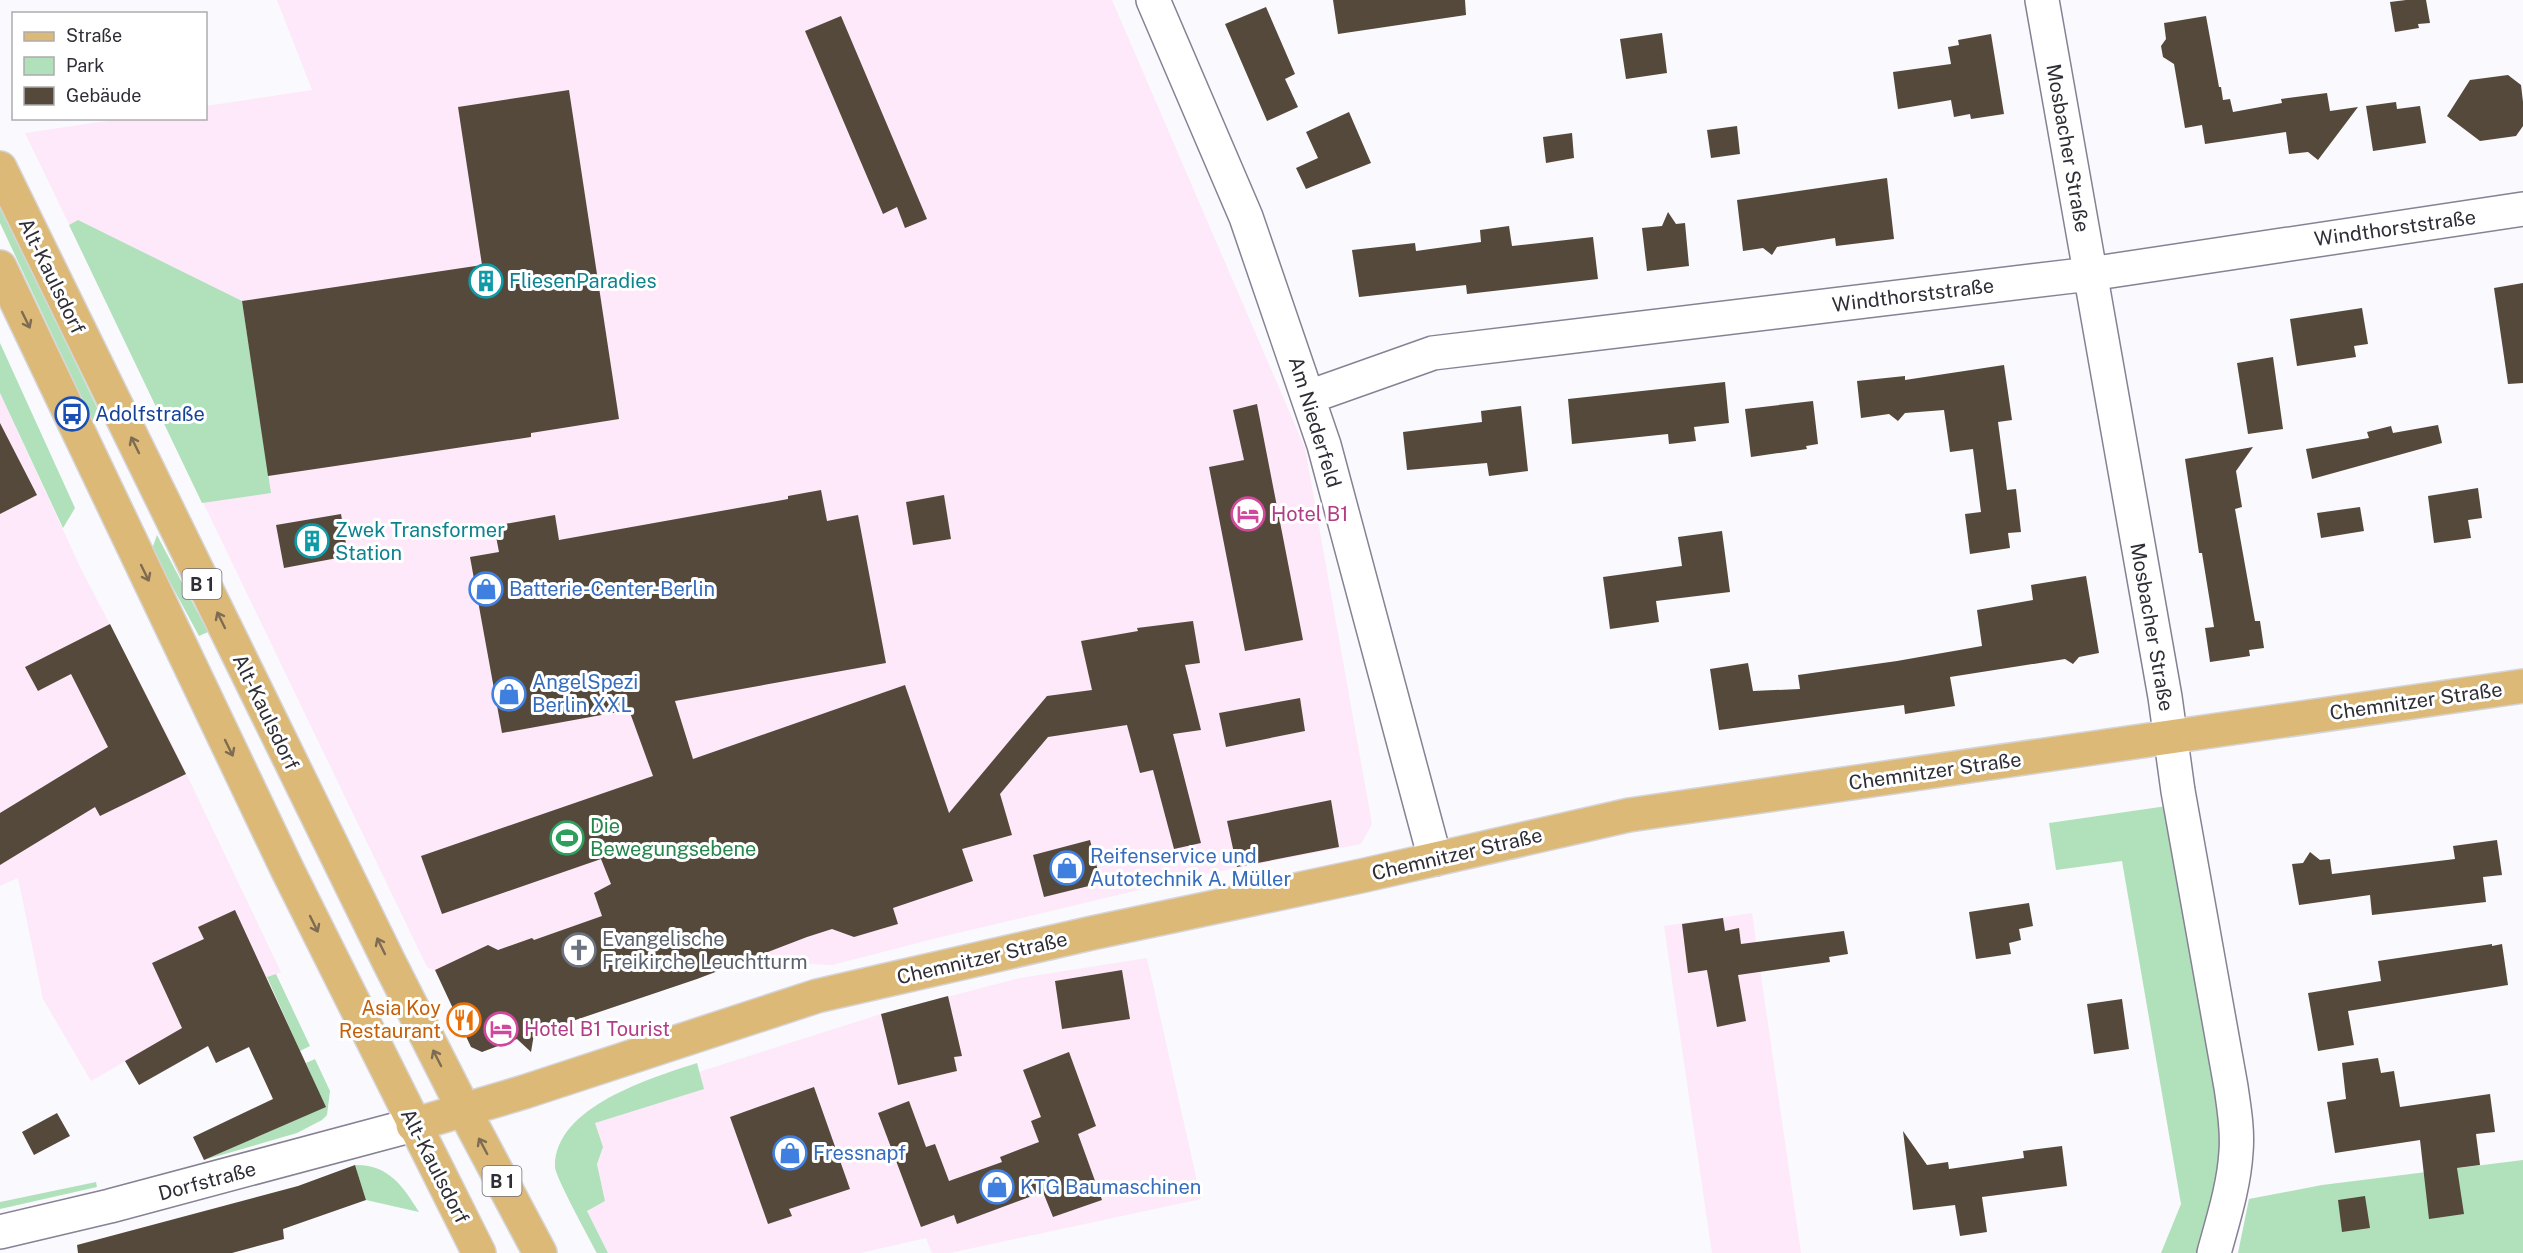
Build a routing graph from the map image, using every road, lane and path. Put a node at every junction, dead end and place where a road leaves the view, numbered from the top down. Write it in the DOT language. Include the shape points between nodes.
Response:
graph roads {
  1 [pos="1153,0"];
  2 [pos="2042,0"];
  3 [pos="0,168"];
  4 [pos="2523,209"];
  5 [pos="0,267"];
  6 [pos="2090,274"];
  7 [pos="1309,397"];
  8 [pos="2523,686"];
  9 [pos="2171,737"];
  10 [pos="1435,859"];
  11 [pos="464,1110"];
  12 [pos="413,1125"];
  13 [pos="0,1232"];
  14 [pos="479,1253"];
  15 [pos="540,1253"];
  16 [pos="2214,1253"];
  1 -- 7 [label="street, Am Niederfeld" via="1246,218"];
  2 -- 6 [label="street, Mosbacher Straße"];
  11 -- 3 [label="main road, Alt-Kaulsdorf / B 1, one-way"];
  4 -- 6 [label="street, Windthorststraße"];
  5 -- 12 [label="main road, Alt-Kaulsdorf / B 1, one-way"];
  6 -- 7 [label="street, Windthorststraße" via="1433,352"];
  6 -- 9 [label="street, Mosbacher Straße"];
  7 -- 10 [label="street, Am Niederfeld"];
  8 -- 9 [label="main road, Chemnitzer Straße"];
  9 -- 10 [label="main road, Chemnitzer Straße" via="1629,815"];
  9 -- 16 [label="street, Mosbacher Straße" via="2236,1121 2236,1153"];
  10 -- 11 [label="main road, Chemnitzer Straße" via="817,996"];
  11 -- 12 [label="main road, Chemnitzer Straße"];
  15 -- 11 [label="main road, Alt-Kaulsdorf / B 1, one-way"];
  12 -- 13 [label="street, Dorfstraße"];
  12 -- 14 [label="main road, Alt-Kaulsdorf / B 1"];
}
